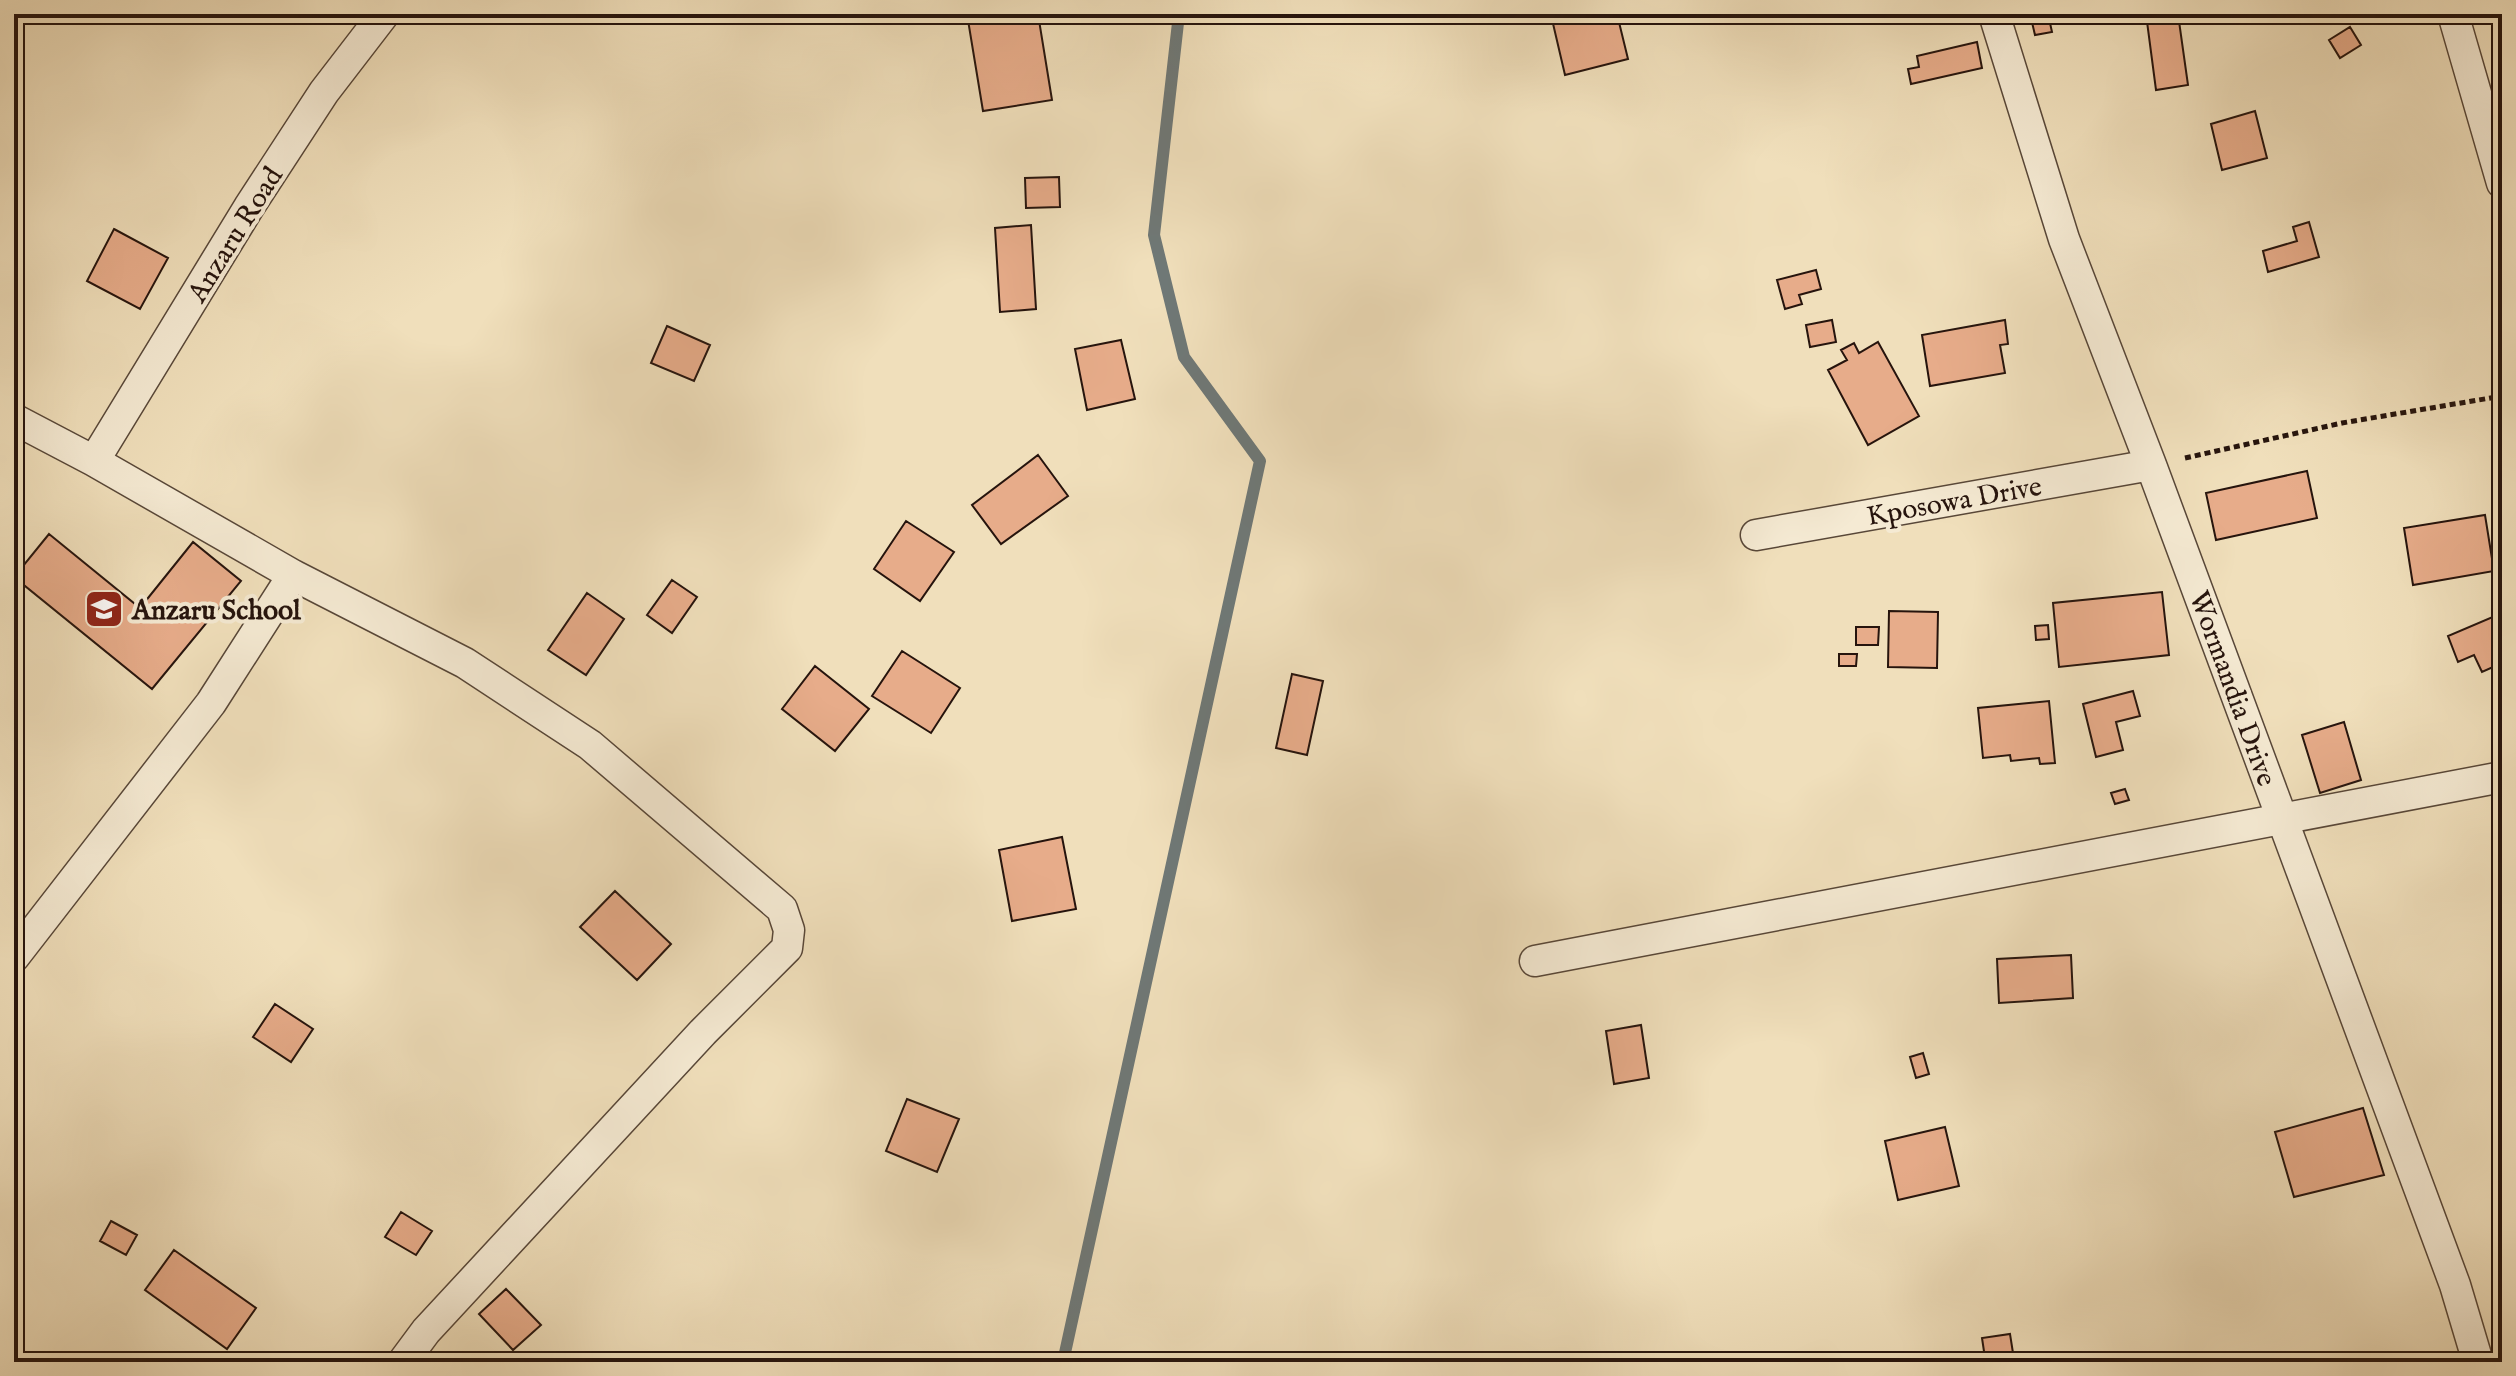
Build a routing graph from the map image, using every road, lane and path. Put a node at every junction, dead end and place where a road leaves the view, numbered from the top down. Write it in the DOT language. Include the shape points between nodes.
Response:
graph roads {
  1 [pos="384,14"];
  2 [pos="1994,14"];
  3 [pos="2453,14"];
  4 [pos="2502,183"];
  5 [pos="2502,396"];
  6 [pos="14,419"];
  7 [pos="94,461"];
  8 [pos="2151,465"];
  9 [pos="1756,535"];
  10 [pos="293,575"];
  11 [pos="2502,777"];
  12 [pos="2283,819"];
  13 [pos="14,957"];
  14 [pos="1535,961"];
  15 [pos="403,1362"];
  16 [pos="2478,1362"];
  1 -- 7 [label="street, Anzaru Road" via="324,92 249,207"];
  2 -- 8 [label="street, Wormandia Drive" via="2064,239"];
  3 -- 4 [label="street"];
  5 -- 8 [label="path" via="2342,423"];
  6 -- 7 [label="street"];
  7 -- 10 [label="street"];
  8 -- 9 [label="street, Kposowa Drive"];
  8 -- 12 [label="street, Wormandia Drive"];
  10 -- 13 [label="street" via="211,703"];
  10 -- 15 [label="street" via="465,663 590,745 782,909 789,930 787,948 703,1032"];
  11 -- 12 [label="street"];
  12 -- 14 [label="street"];
  12 -- 16 [label="street, Wormandia Drive" via="2455,1285"];
}
